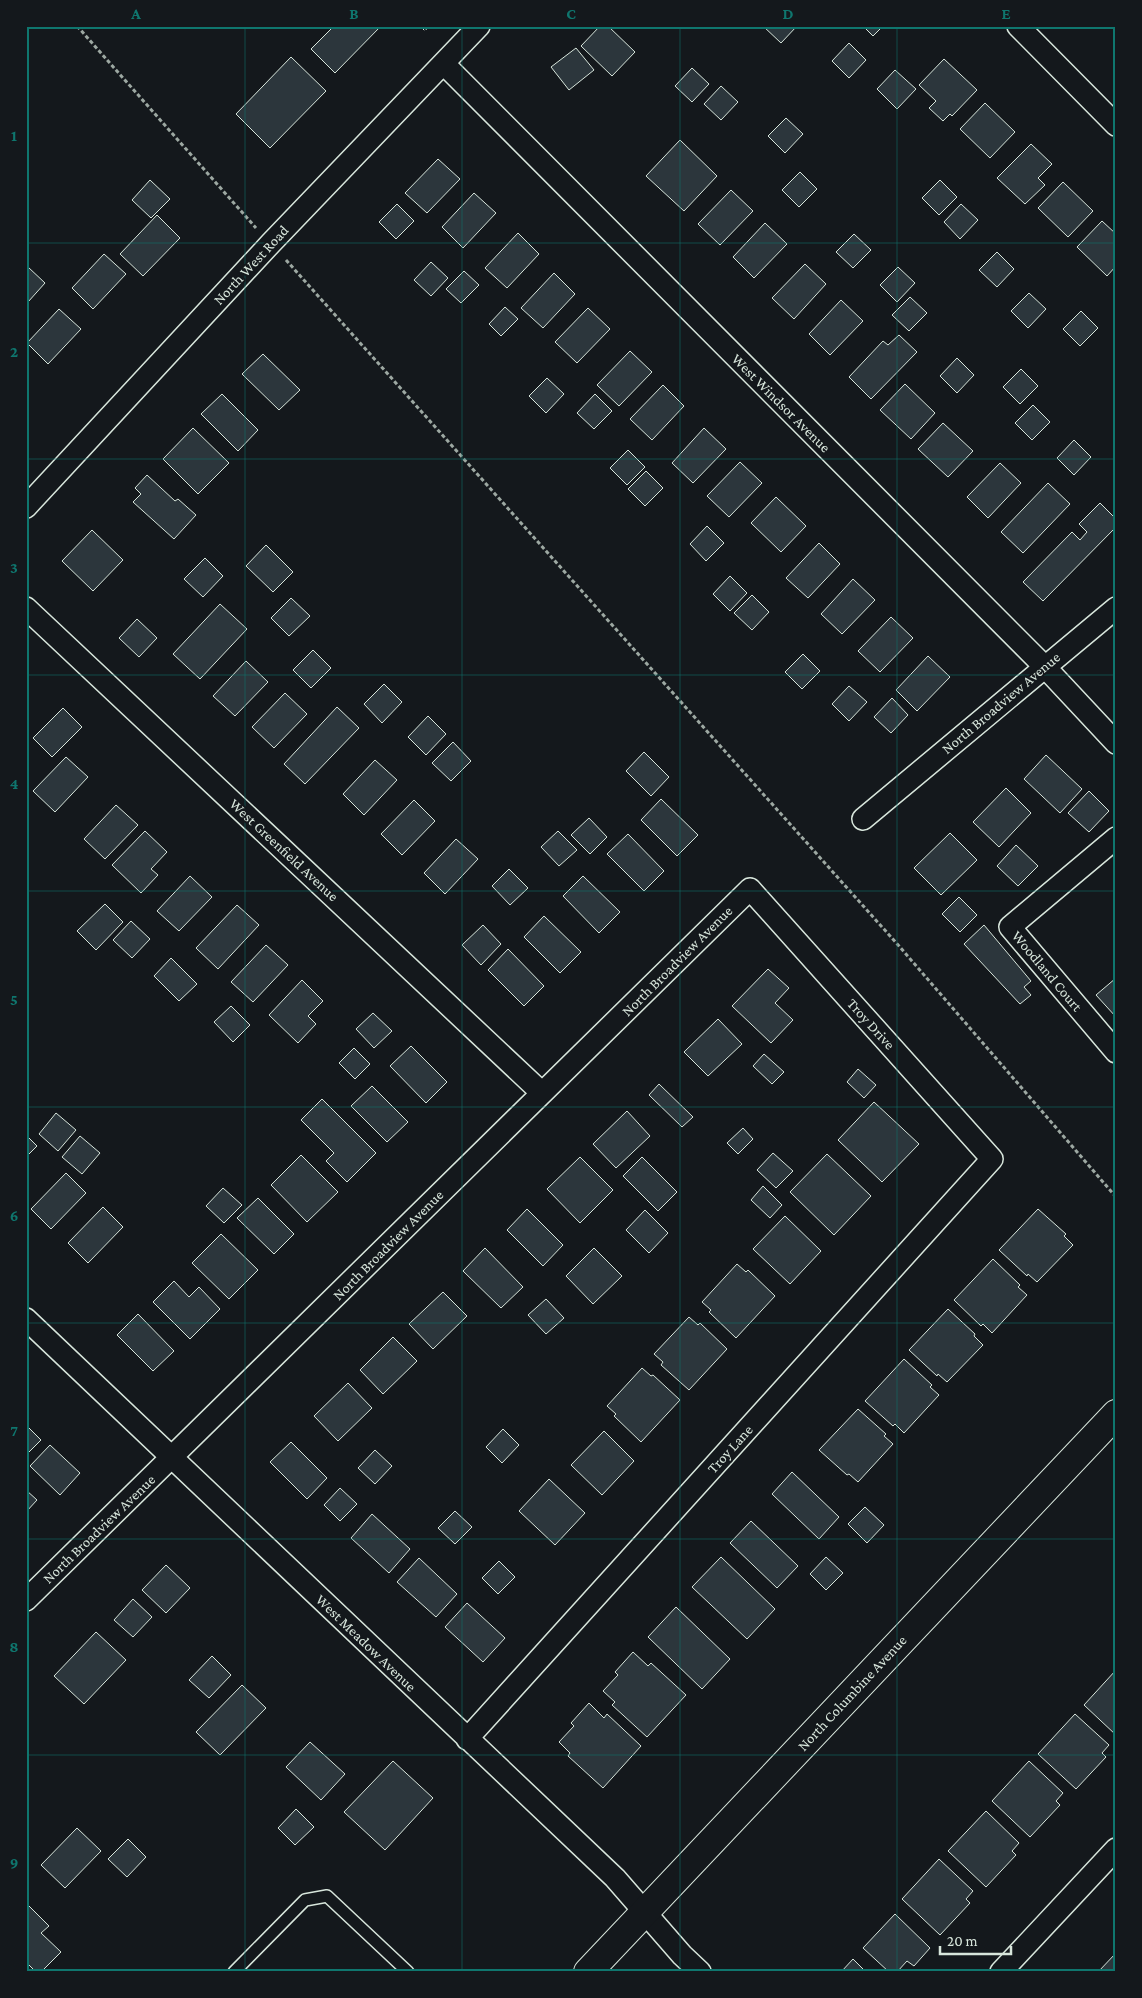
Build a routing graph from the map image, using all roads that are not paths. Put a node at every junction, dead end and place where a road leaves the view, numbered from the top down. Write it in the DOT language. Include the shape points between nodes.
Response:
graph roads {
  1 [pos="479,26"];
  2 [pos="1018,26"];
  3 [pos="444,64"];
  4 [pos="1116,125"];
  5 [pos="26,507"];
  6 [pos="26,608"];
  7 [pos="1116,608"];
  8 [pos="1044,666"];
  9 [pos="1116,743"];
  10 [pos="863,818"];
  11 [pos="1116,838"];
  12 [pos="750,889"];
  13 [pos="1116,1052"];
  14 [pos="542,1093"];
  15 [pos="992,1159"];
  16 [pos="26,1319"];
  17 [pos="1116,1414"];
  18 [pos="173,1458"];
  19 [pos="26,1600"];
  20 [pos="467,1739"];
  21 [pos="1116,1849"];
  22 [pos="643,1912"];
  23 [pos="234,1972"];
  24 [pos="408,1972"];
  25 [pos="588,1972"];
  26 [pos="700,1972"];
  27 [pos="1001,1972"];
  1 -- 3 [label="street, North West Road"];
  2 -- 4 [label="street"];
  3 -- 5 [label="street, North West Road" via="270,243"];
  3 -- 8 [label="street, West Windsor Avenue"];
  6 -- 14 [label="street, West Greenfield Avenue"];
  7 -- 8 [label="street, North Broadview Avenue"];
  8 -- 9 [label="street, West Windsor Avenue"];
  8 -- 10 [label="street, North Broadview Avenue"];
  11 -- 13 [label="street, Woodland Court" via="1010,926"];
  12 -- 14 [label="street, North Broadview Avenue"];
  12 -- 15 [label="street, Troy Drive"];
  14 -- 18 [label="street, North Broadview Avenue"];
  15 -- 20 [label="street, Troy Lane"];
  16 -- 18 [label="street, West Meadow Avenue"];
  17 -- 22 [label="main road, North Columbine Avenue"];
  18 -- 19 [label="street, North Broadview Avenue"];
  18 -- 20 [label="street, West Meadow Avenue"];
  20 -- 22 [label="street, West Meadow Avenue" via="615,1878"];
  21 -- 27 [label="street"];
  22 -- 25 [label="main road, North Columbine Avenue"];
  22 -- 26 [label="street, West Meadow Avenue"];
  23 -- 24 [label="lane" via="304,1900 327,1896"];
}
